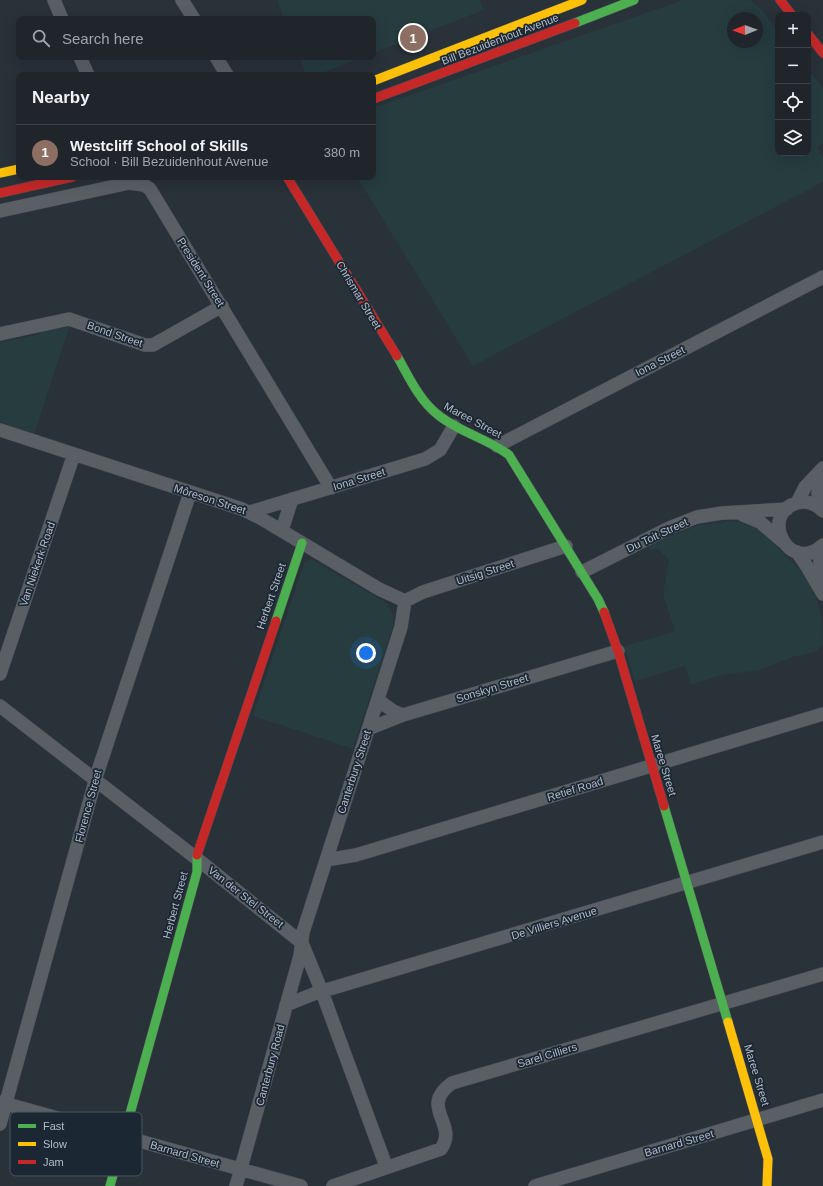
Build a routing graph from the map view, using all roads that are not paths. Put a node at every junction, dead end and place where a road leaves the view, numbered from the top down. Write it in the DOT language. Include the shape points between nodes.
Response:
graph roads {
  1 [pos="54,0"];
  2 [pos="182,0"];
  3 [pos="582,0"];
  4 [pos="634,0"];
  5 [pos="780,0"];
  6 [pos="790,12"];
  7 [pos="61,16"];
  8 [pos="192,16"];
  9 [pos="811,38"];
  10 [pos="823,53"];
  11 [pos="81,60"];
  12 [pos="218,60"];
  13 [pos="87,72"];
  14 [pos="225,72"];
  15 [pos="376,80"];
  16 [pos="376,98"];
  17 [pos="16,170"];
  18 [pos="0,173"];
  19 [pos="58,180"];
  20 [pos="289,180"];
  21 [pos="0,193"];
  22 [pos="0,211"];
  23 [pos="823,277"];
  24 [pos="222,306"];
  25 [pos="0,334"];
  26 [pos="433,412"];
  27 [pos="454,426"];
  28 [pos="0,430"];
  29 [pos="497,446"];
  30 [pos="74,454"];
  31 [pos="823,468"];
  32 [pos="823,479"];
  33 [pos="331,488"];
  34 [pos="190,493"];
  35 [pos="292,499"];
  36 [pos="792,506"];
  37 [pos="821,509"];
  38 [pos="250,512"];
  39 [pos="736,513"];
  40 [pos="282,530"];
  41 [pos="782,541"];
  42 [pos="302,543"];
  43 [pos="566,546"];
  44 [pos="822,546"];
  45 [pos="797,552"];
  46 [pos="582,572"];
  47 [pos="823,584"];
  48 [pos="823,594"];
  49 [pos="405,601"];
  50 [pos="618,651"];
  51 [pos="0,674"];
  52 [pos="0,706"];
  53 [pos="376,706"];
  54 [pos="823,714"];
  55 [pos="403,715"];
  56 [pos="368,729"];
  57 [pos="652,766"];
  58 [pos="95,782"];
  59 [pos="823,842"];
  60 [pos="196,858"];
  61 [pos="326,860"];
  62 [pos="688,883"];
  63 [pos="302,943"];
  64 [pos="823,974"];
  65 [pos="322,992"];
  66 [pos="723,1002"];
  67 [pos="286,1005"];
  68 [pos="823,1100"];
  69 [pos="3,1103"];
  70 [pos="36,1112"];
  71 [pos="131,1112"];
  72 [pos="758,1119"];
  73 [pos="0,1124"];
  74 [pos="142,1141"];
  75 [pos="386,1166"];
  76 [pos="241,1170"];
  77 [pos="113,1176"];
  78 [pos="362,1180"];
  79 [pos="557,1182"];
  80 [pos="110,1186"];
  81 [pos="236,1186"];
  82 [pos="301,1186"];
  83 [pos="333,1186"];
  84 [pos="535,1186"];
  85 [pos="767,1186"];
  1 -- 7 [label="street"];
  2 -- 8 [label="street"];
  3 -- 15 [label="street, Bill Bezuidenhout Avenue"];
  4 -- 16 [label="street, Bill Bezuidenhout Avenue"];
  5 -- 6 [label="street"];
  9 -- 10 [label="street"];
  11 -- 13 [label="street"];
  12 -- 14 [label="street"];
  17 -- 18 [label="street"];
  19 -- 21 [label="street"];
  20 -- 26 [label="street, Chrismar Street" via="423,400"];
  22 -- 24 [label="street, President Street" via="129,183 144,184 150,189"];
  23 -- 29 [label="street, Iona Street"];
  24 -- 25 [label="street, Bond Street" via="153,345 145,345 69,319"];
  24 -- 33 [label="street, President Street"];
  26 -- 27 [label="street, Maree Street"];
  27 -- 29 [label="street, Maree Street"];
  27 -- 33 [label="street, Iona Street" via="442,447 429,457"];
  28 -- 30 [label="street, Môreson Street"];
  29 -- 43 [label="street, Maree Street" via="513,460"];
  30 -- 34 [label="street, Môreson Street"];
  30 -- 51 [label="street, Van Niekerk Road"];
  31 -- 36 [label="street" via="804,487"];
  32 -- 37 [label="street" via="818,493"];
  33 -- 35 [label="street, Iona Street"];
  34 -- 38 [label="street, Môreson Street"];
  34 -- 58 [label="street, Florence Street"];
  35 -- 38 [label="street, Iona Street"];
  35 -- 40 [label="street"];
  36 -- 37 [label="street, Du Toit Street" via="809,503"];
  36 -- 39 [label="street, Du Toit Street"];
  36 -- 41 [label="street" via="781,516 779,532"];
  38 -- 40 [label="street, Môreson Street"];
  39 -- 41 [label="street, Du Toit Street" via="760,522"];
  39 -- 46 [label="street, Du Toit Street" via="689,520"];
  40 -- 42 [label="street, Môreson Street"];
  41 -- 45 [label="street, Du Toit Street"];
  42 -- 49 [label="street, Môreson Street" via="379,589"];
  42 -- 60 [label="street, Herbert Street"];
  43 -- 46 [label="street, Maree Street"];
  43 -- 49 [label="street, Uitsig Street" via="423,592"];
  44 -- 45 [label="street" via="809,553"];
  44 -- 47 [label="street" via="820,563"];
  45 -- 48 [label="street"];
  46 -- 50 [label="street, Maree Street" via="608,621"];
  49 -- 53 [label="street, Canterbury Street" via="401,627"];
  50 -- 55 [label="street, Sonskyn Street"];
  50 -- 57 [label="street, Maree Street"];
  52 -- 58 [label="street, Van der Stel Street"];
  53 -- 55 [label="street" via="387,715"];
  53 -- 56 [label="street, Canterbury Street"];
  54 -- 57 [label="street, Retief Road"];
  55 -- 56 [label="street, Sonskyn Street"];
  56 -- 61 [label="street, Canterbury Street"];
  57 -- 61 [label="street, Retief Road" via="356,855"];
  57 -- 62 [label="street, Maree Street"];
  58 -- 60 [label="street, Van der Stel Street"];
  58 -- 69 [label="street, Florence Street"];
  59 -- 62 [label="street, De Villiers Avenue"];
  60 -- 63 [label="street, Van der Stel Street"];
  60 -- 71 [label="street, Herbert Street" via="197,872"];
  61 -- 63 [label="street, Canterbury Street" via="303,932"];
  62 -- 65 [label="street, De Villiers Avenue"];
  62 -- 66 [label="street, Maree Street"];
  63 -- 65 [label="street, Van der Stel Street"];
  63 -- 67 [label="street, Canterbury Road"];
  64 -- 66 [label="street, Sarel Cilliers"];
  65 -- 67 [label="street, De Villiers Avenue"];
  65 -- 75 [label="street, Van der Stel Street"];
  66 -- 72 [label="street, Maree Street"];
  66 -- 75 [label="street, Sarel Cilliers" via="452,1083 438,1098 446,1135 445,1144 441,1149"];
  67 -- 76 [label="street, Canterbury Road"];
  68 -- 72 [label="street, Barnard Street"];
  69 -- 70 [label="street, Barnard Street"];
  69 -- 73 [label="street, Florence Street"];
  72 -- 79 [label="street, Barnard Street"];
  72 -- 85 [label="street, Maree Street" via="768,1159"];
  74 -- 76 [label="street, Barnard Street"];
  75 -- 78 [label="street, Sarel Cilliers"];
  76 -- 81 [label="street, Canterbury Road"];
  76 -- 82 [label="street, Barnard Street"];
  77 -- 80 [label="street, Herbert Street"];
  78 -- 83 [label="street, Sarel Cilliers"];
  79 -- 84 [label="street, Barnard Street"];
}
